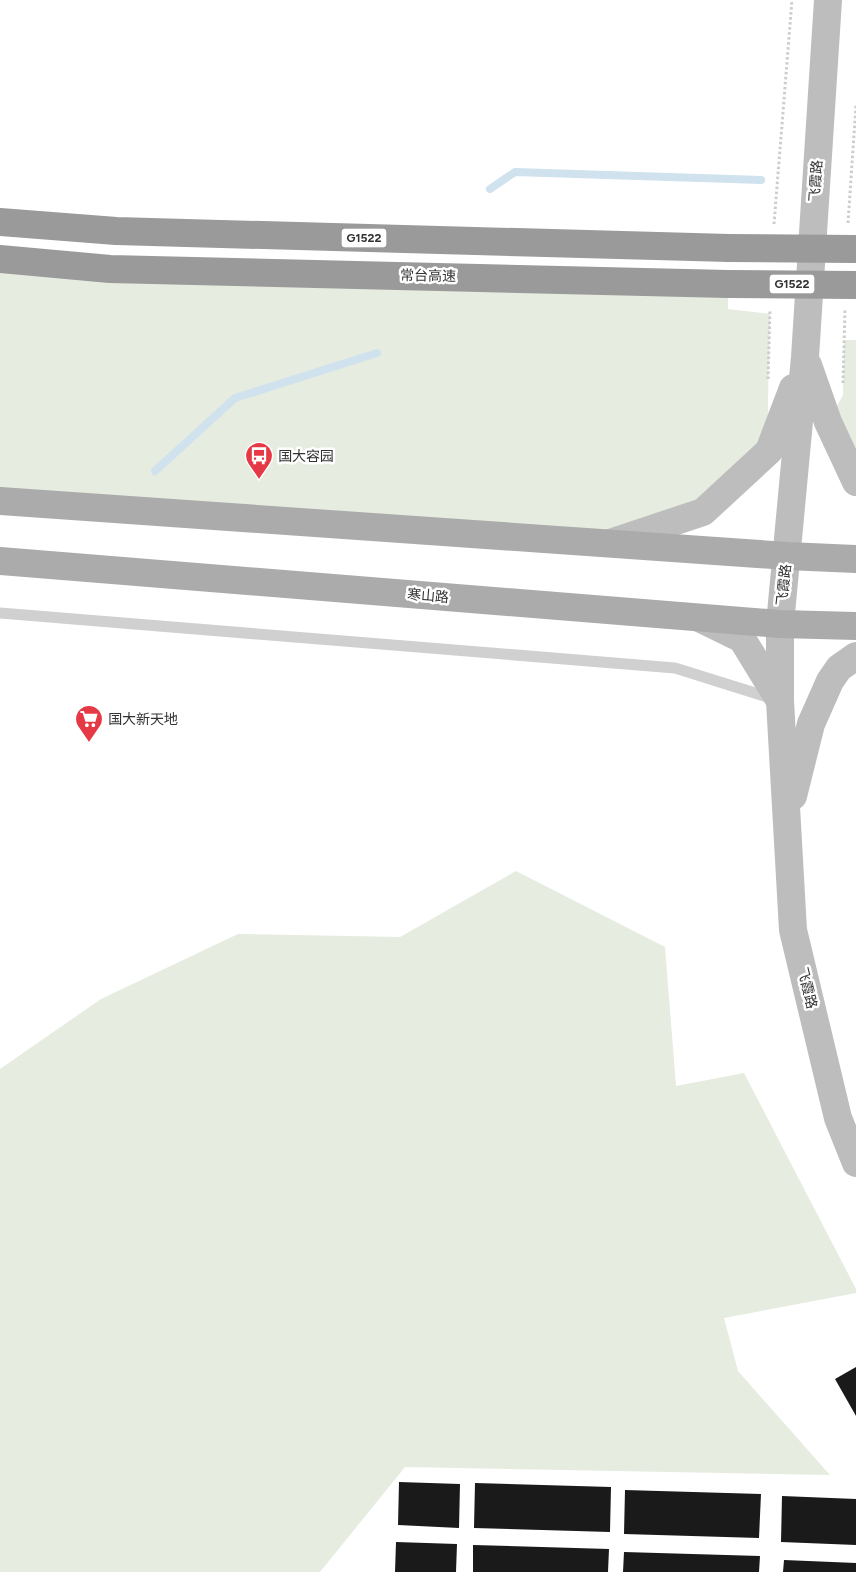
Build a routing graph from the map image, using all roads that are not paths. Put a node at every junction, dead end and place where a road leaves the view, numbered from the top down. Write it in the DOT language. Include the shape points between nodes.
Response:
graph roads {
  1 [pos="828,0"];
  2 [pos="0,222"];
  3 [pos="856,249"];
  4 [pos="0,258"];
  5 [pos="856,285"];
  6 [pos="805,357"];
  7 [pos="856,482"];
  8 [pos="0,501"];
  9 [pos="610,543"];
  10 [pos="787,556"];
  11 [pos="856,559"];
  12 [pos="0,561"];
  13 [pos="0,614"];
  14 [pos="699,618"];
  15 [pos="780,624"];
  16 [pos="856,626"];
  17 [pos="856,656"];
  18 [pos="780,701"];
  19 [pos="786,822"];
  20 [pos="856,1162"];
  1 -- 6 [label="main road, 飞霞路"];
  2 -- 3 [label="highway, G1522, bridge" via="116,232"];
  4 -- 5 [label="highway, 常台高速 / G1522, bridge" via="110,269"];
  6 -- 7 [label="main road" via="828,422"];
  6 -- 9 [label="main road" via="769,450 703,512"];
  6 -- 10 [label="main road, 飞霞路"];
  8 -- 9 [label="main road"];
  9 -- 10 [label="main road"];
  10 -- 11 [label="main road"];
  10 -- 15 [label="main road, 飞霞路"];
  12 -- 14 [label="main road, 寒山路"];
  13 -- 18 [label="lane" via="676,668"];
  14 -- 15 [label="main road, 寒山路"];
  14 -- 18 [label="main road" via="742,639"];
  15 -- 16 [label="main road, 寒山路"];
  15 -- 18 [label="main road, 飞霞路"];
  17 -- 19 [label="main road" via="839,668 830,681 811,724"];
  18 -- 19 [label="main road, 飞霞路"];
  19 -- 20 [label="main road, 飞霞路" via="793,930 838,1118"];
}
